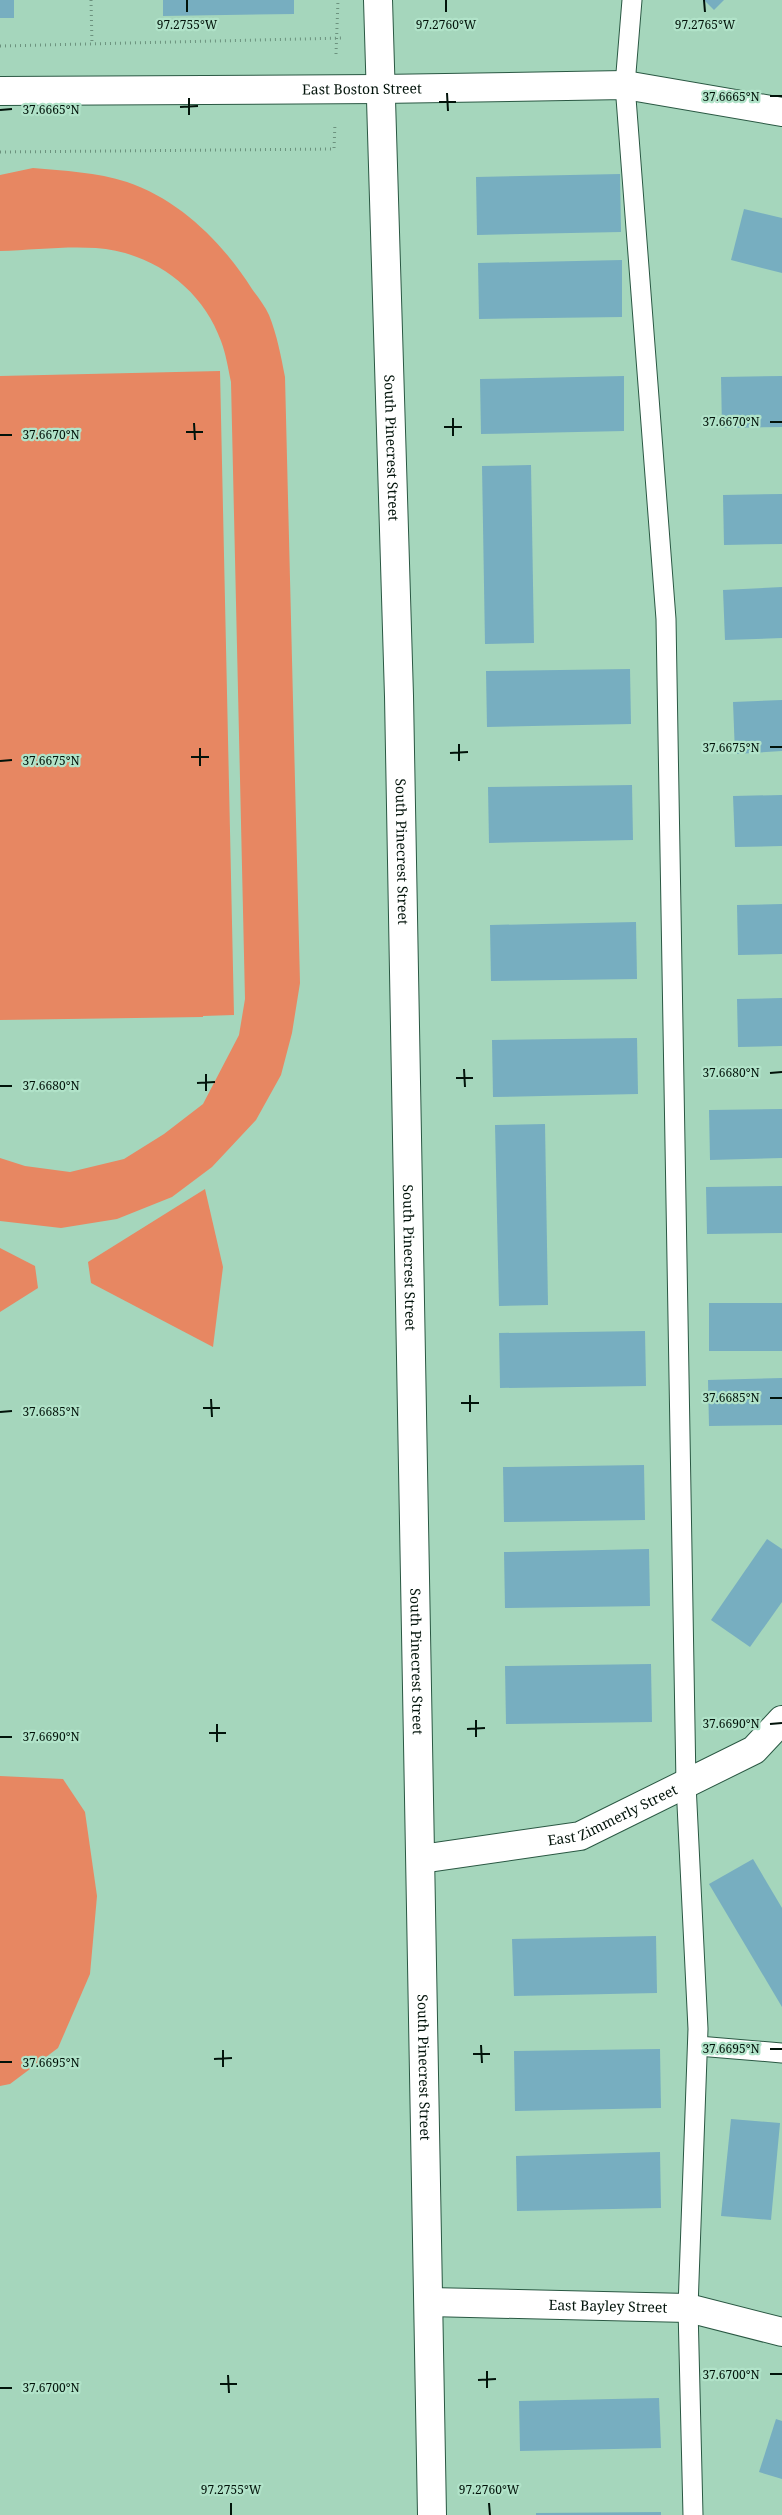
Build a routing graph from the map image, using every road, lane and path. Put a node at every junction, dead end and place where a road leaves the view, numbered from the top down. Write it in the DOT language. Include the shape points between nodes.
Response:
graph roads {
  1 [pos="90,0"];
  2 [pos="378,0"];
  3 [pos="632,0"];
  4 [pos="347,38"];
  5 [pos="92,44"];
  6 [pos="0,46"];
  7 [pos="625,85"];
  8 [pos="380,89"];
  9 [pos="0,91"];
  10 [pos="782,112"];
  11 [pos="334,149"];
  12 [pos="0,152"];
  13 [pos="782,1720"];
  14 [pos="686,1784"];
  15 [pos="421,1859"];
  16 [pos="698,2046"];
  17 [pos="782,2054"];
  18 [pos="430,2302"];
  19 [pos="688,2308"];
  20 [pos="782,2332"];
  21 [pos="432,2515"];
  22 [pos="693,2515"];
  1 -- 5 [label="path"];
  2 -- 8 [label="street, South Pinecrest Street"];
  3 -- 7 [label="lane"];
  4 -- 5 [label="path"];
  5 -- 6 [label="path"];
  7 -- 8 [label="street, East Boston Street"];
  7 -- 10 [label="street, East Boston Street"];
  7 -- 14 [label="lane" via="666,620"];
  8 -- 9 [label="street, East Boston Street"];
  8 -- 15 [label="street, South Pinecrest Street" via="399,706"];
  11 -- 12 [label="path"];
  13 -- 14 [label="street, East Zimmerly Street" via="754,1750"];
  14 -- 15 [label="street, East Zimmerly Street" via="580,1836"];
  14 -- 16 [label="lane"];
  15 -- 18 [label="street, South Pinecrest Street"];
  16 -- 17 [label="lane"];
  16 -- 19 [label="lane"];
  18 -- 19 [label="street, East Bayley Street"];
  18 -- 21 [label="street, South Pinecrest Street"];
  19 -- 20 [label="street, East Bayley Street"];
  19 -- 22 [label="lane"];
}
